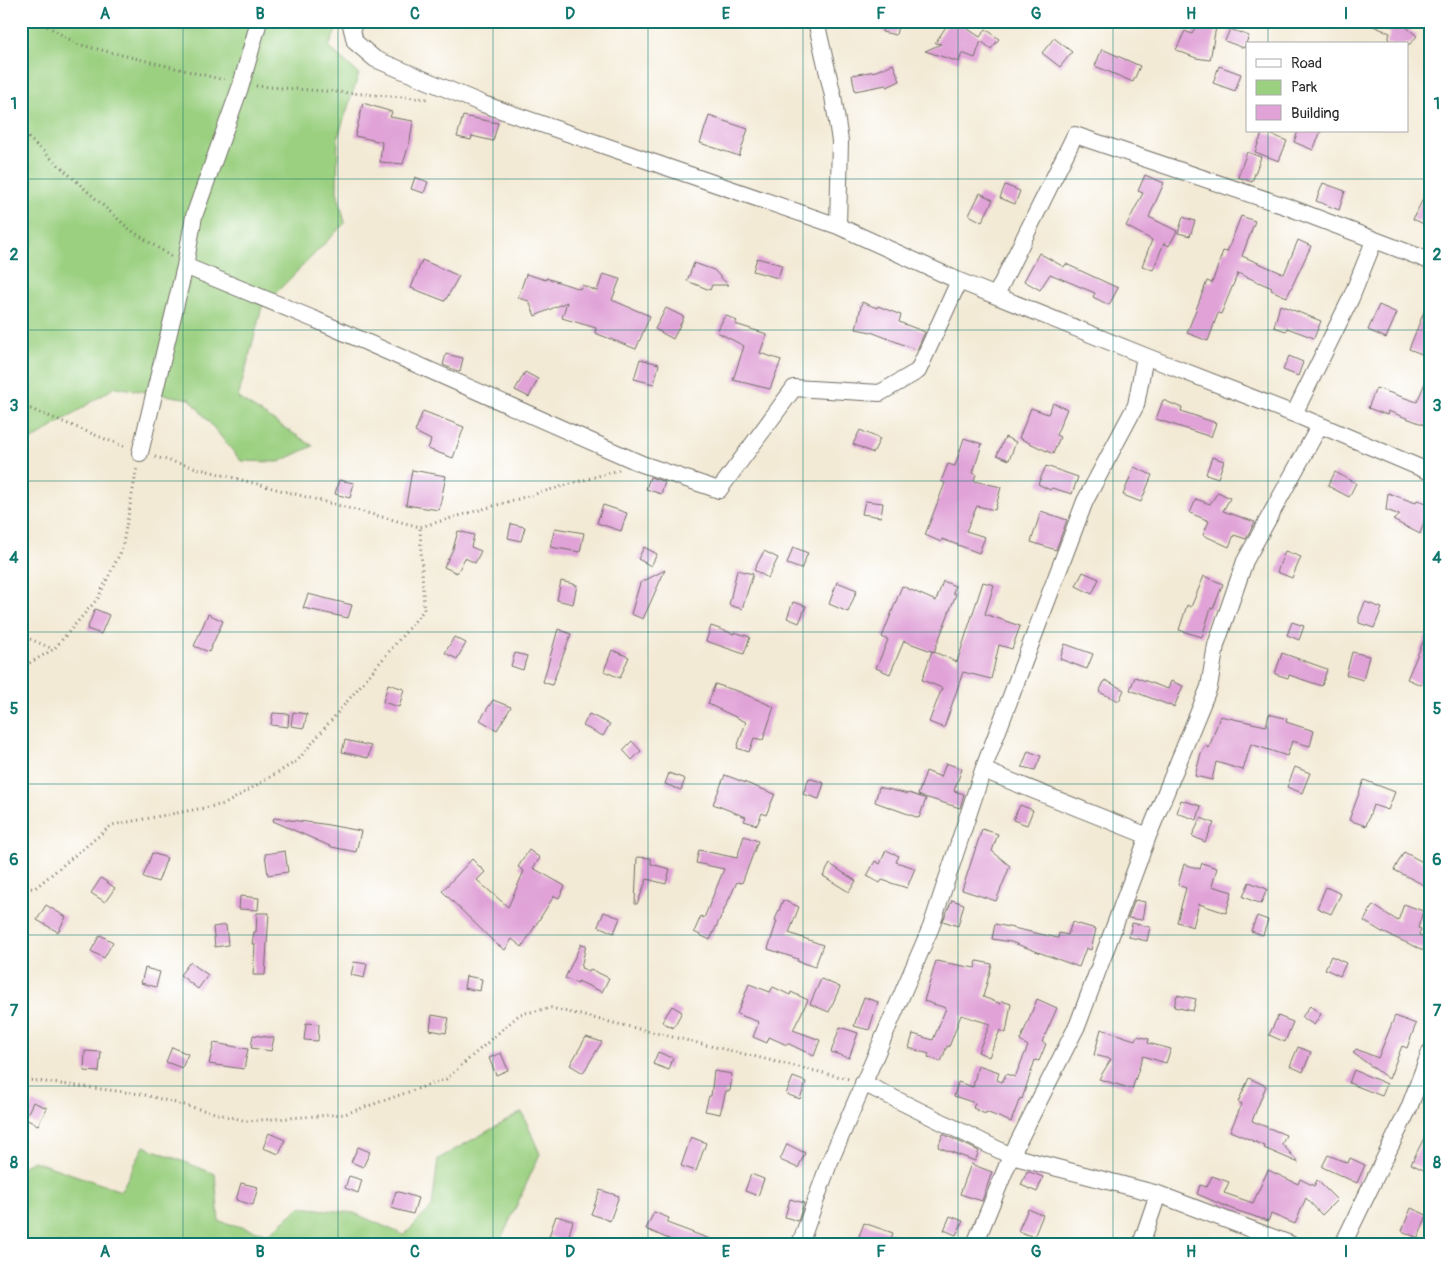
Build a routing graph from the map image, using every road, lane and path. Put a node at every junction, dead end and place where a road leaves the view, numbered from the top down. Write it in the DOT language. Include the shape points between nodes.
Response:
graph roads {
  1 [pos="259,21"];
  2 [pos="350,21"];
  3 [pos="816,21"];
  4 [pos="21,131"];
  5 [pos="838,226"];
  6 [pos="1374,241"];
  7 [pos="1430,261"];
  8 [pos="185,266"];
  9 [pos="959,281"];
  10 [pos="996,295"];
  11 [pos="1145,356"];
  12 [pos="21,405"];
  13 [pos="1294,414"];
  14 [pos="1320,426"];
  15 [pos="140,453"];
  16 [pos="642,464"];
  17 [pos="1430,472"];
  18 [pos="420,527"];
  19 [pos="21,635"];
  20 [pos="54,649"];
  21 [pos="21,668"];
  22 [pos="983,770"];
  23 [pos="1148,836"];
  24 [pos="21,889"];
  25 [pos="1430,1052"];
  26 [pos="21,1079"];
  27 [pos="863,1083"];
  28 [pos="1011,1156"];
  29 [pos="1158,1194"];
  30 [pos="800,1244"];
  31 [pos="975,1244"];
  32 [pos="1141,1244"];
  33 [pos="1290,1244"];
  34 [pos="1343,1244"];
  1 -- 8 [label="street" via="194,216"];
  2 -- 5 [label="street" via="355,42 374,59 482,104"];
  3 -- 5 [label="street" via="840,142"];
  4 -- 8 [label="path" via="129,229"];
  5 -- 9 [label="street"];
  6 -- 7 [label="street"];
  6 -- 10 [label="street" via="1288,207 1075,135"];
  6 -- 13 [label="street" via="1351,298"];
  8 -- 15 [label="street"];
  8 -- 16 [label="street" via="316,320"];
  9 -- 10 [label="street"];
  9 -- 16 [label="street" via="918,371 880,393 794,388 720,490"];
  10 -- 11 [label="street"];
  11 -- 13 [label="street"];
  11 -- 22 [label="street" via="1136,405 1085,501"];
  12 -- 15 [label="path"];
  13 -- 14 [label="street"];
  14 -- 17 [label="street"];
  14 -- 23 [label="street" via="1245,561 1216,645 1209,687"];
  15 -- 18 [label="path"];
  15 -- 20 [label="path" via="122,549 98,598"];
  16 -- 18 [label="path"];
  18 -- 24 [label="path" via="424,610 297,761 225,804 112,825 35,888"];
  19 -- 20 [label="path"];
  20 -- 21 [label="path"];
  22 -- 23 [label="street"];
  22 -- 27 [label="street" via="931,927"];
  23 -- 28 [label="street" via="1078,1024"];
  25 -- 34 [label="street" via="1409,1108"];
  26 -- 27 [label="path" via="141,1094 246,1122 345,1114 446,1079 520,1014 551,1008"];
  27 -- 28 [label="street"];
  27 -- 30 [label="street"];
  28 -- 29 [label="street"];
  28 -- 31 [label="street"];
  29 -- 32 [label="street"];
  29 -- 33 [label="street"];
}
